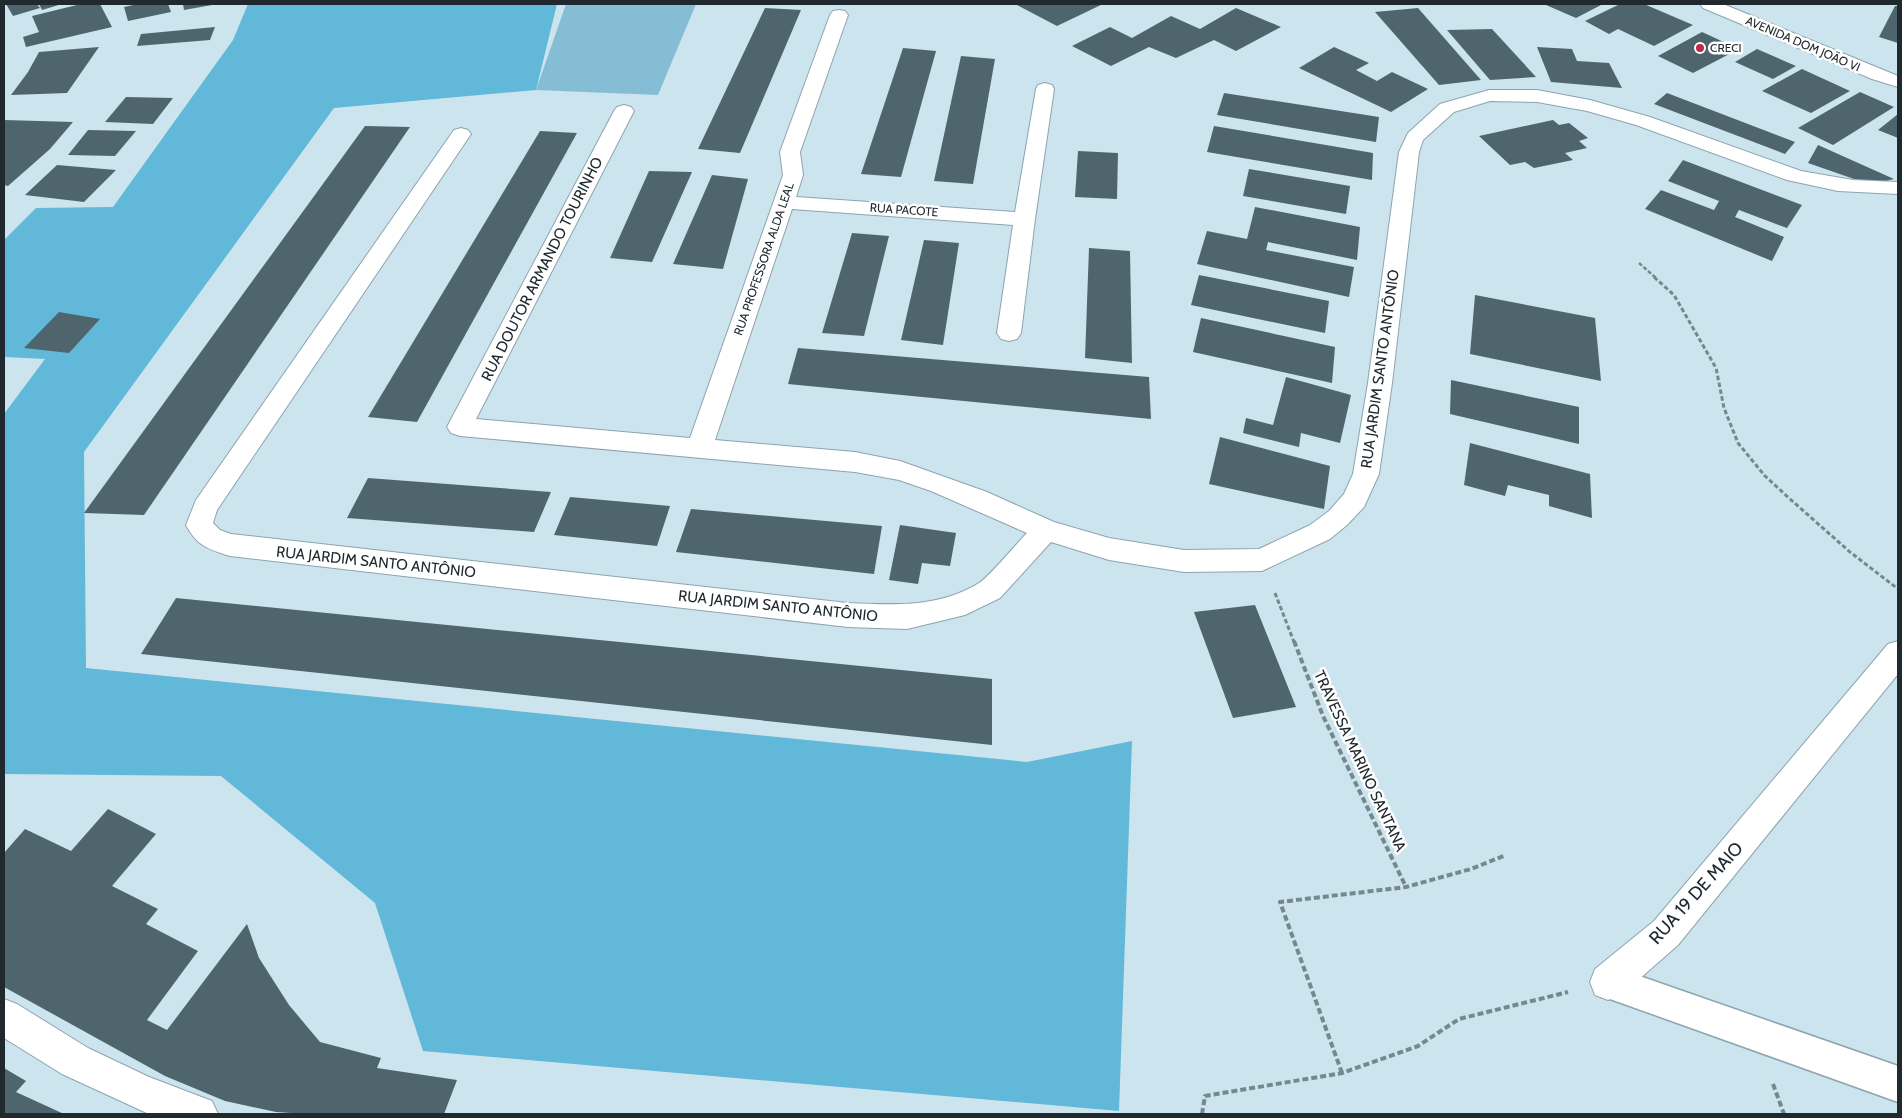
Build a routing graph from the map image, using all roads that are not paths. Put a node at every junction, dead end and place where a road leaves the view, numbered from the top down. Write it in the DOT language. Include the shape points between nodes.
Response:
graph roads {
  1 [pos="1709,4"];
  2 [pos="839,15"];
  3 [pos="1898,82"];
  4 [pos="1045,89"];
  5 [pos="624,111"];
  6 [pos="461,134"];
  7 [pos="1898,188"];
  8 [pos="784,202"];
  9 [pos="1024,219"];
  10 [pos="1009,333"];
  11 [pos="700,447"];
  12 [pos="1046,530"];
  13 [pos="1898,653"];
  14 [pos="1608,982"];
  15 [pos="4,1017"];
  16 [pos="1898,1084"];
  17 [pos="198,1114"];
  1 -- 3 [label="street, AVENIDA DOM JOÃO VI"];
  2 -- 8 [label="street, RUA PROFESSORA ALDA LEAL" via="790,152 793,175"];
  4 -- 9 [label="street"];
  5 -- 11 [label="street, RUA DOUTOR ARMANDO TOURINHO" via="460,427"];
  6 -- 12 [label="street, RUA JARDIM SANTO ANTÔNIO" via="205,507 199,525 210,538 230,545 848,615 907,616 955,607 990,590"];
  7 -- 12 [label="street, RUA JARDIM SANTO ANTÔNIO" via="1856,188 1778,171 1633,118 1554,98 1507,94 1446,108 1429,120 1414,139 1406,162 1366,474 1355,500 1338,518 1320,532 1262,560 1184,561 1109,549"];
  8 -- 9 [label="street, RUA PACOTE"];
  8 -- 11 [label="street, RUA PROFESSORA ALDA LEAL"];
  9 -- 10 [label="street"];
  11 -- 12 [label="street" via="855,462 900,471 978,499"];
  13 -- 14 [label="street, RUA 19 DE MAIO" via="1666,932"];
  14 -- 16 [label="lane"];
  15 -- 17 [label="street" via="75,1061 142,1093"];
}
